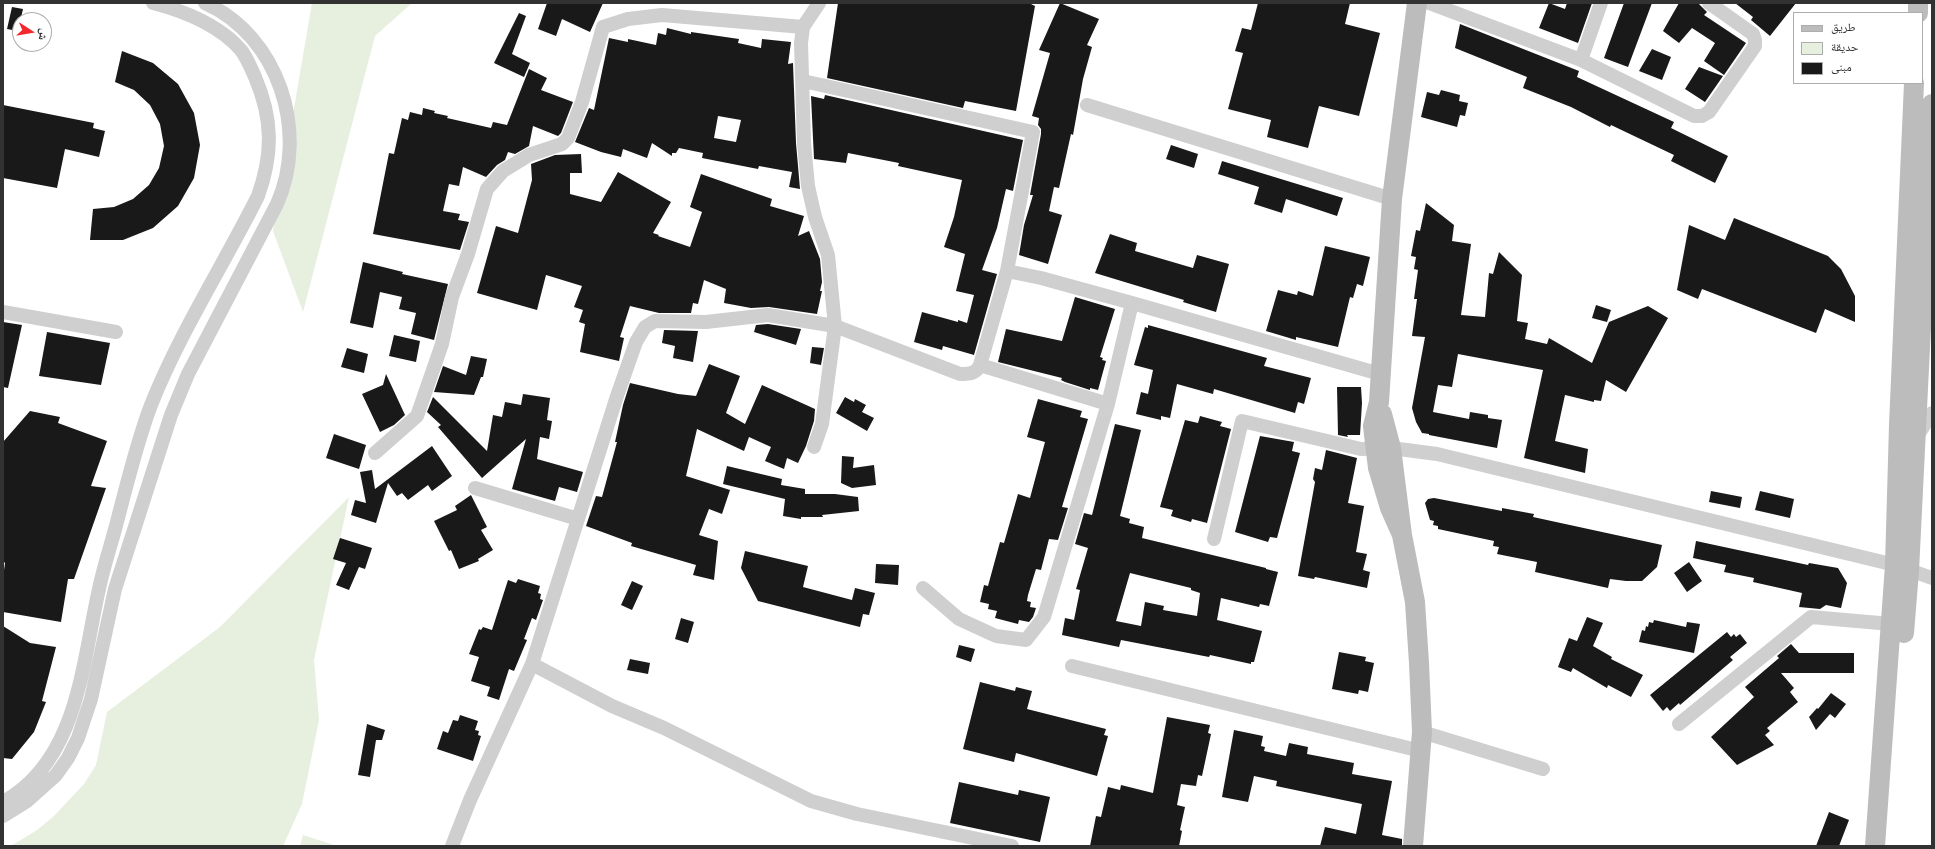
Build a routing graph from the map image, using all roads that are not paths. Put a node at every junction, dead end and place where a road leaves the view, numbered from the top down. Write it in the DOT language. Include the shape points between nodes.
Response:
graph roads {
  1 [pos="153,3"];
  2 [pos="205,3"];
  3 [pos="819,3"];
  4 [pos="1417,3"];
  5 [pos="1429,3"];
  6 [pos="1602,3"];
  7 [pos="1709,3"];
  8 [pos="803,27"];
  9 [pos="1581,60"];
  10 [pos="803,81"];
  11 [pos="1914,84"];
  12 [pos="1932,104"];
  13 [pos="1087,105"];
  14 [pos="1392,199"];
  15 [pos="1007,271"];
  16 [pos="1132,303"];
  17 [pos="3,312"];
  18 [pos="835,326"];
  19 [pos="116,332"];
  20 [pos="980,365"];
  21 [pos="1380,374"];
  22 [pos="1108,404"];
  23 [pos="1932,414"];
  24 [pos="141,435"];
  25 [pos="1915,440"];
  26 [pos="161,441"];
  27 [pos="814,447"];
  28 [pos="1384,449"];
  29 [pos="375,454"];
  30 [pos="476,488"];
  31 [pos="578,519"];
  32 [pos="1214,539"];
  33 [pos="1902,568"];
  34 [pos="1932,578"];
  35 [pos="924,588"];
  36 [pos="1891,624"];
  37 [pos="532,664"];
  38 [pos="1072,666"];
  39 [pos="1679,724"];
  40 [pos="1421,742"];
  41 [pos="1543,769"];
  42 [pos="3,802"];
  43 [pos="3,816"];
  44 [pos="452,846"];
  45 [pos="1012,846"];
  46 [pos="1412,846"];
  47 [pos="1875,846"];
  48 [pos="1888,846"];
  1 -- 24 [label="street" via="188,13 201,20 240,50 264,99 270,141 266,170 258,196 179,343"];
  2 -- 26 [label="street" via="239,24 263,51 275,72 286,110 288,166 277,204 188,374"];
  3 -- 8 [label="street"];
  4 -- 14 [label="street"];
  5 -- 9 [label="street"];
  6 -- 9 [label="street"];
  7 -- 9 [label="street" via="1753,34 1756,40 1755,46 1715,106 1702,116 1686,114"];
  8 -- 10 [label="street"];
  8 -- 29 [label="street" via="662,14 628,19 603,27 582,102 568,138 562,144 529,155 503,171 487,189 452,297 442,344 417,416"];
  10 -- 15 [label="street" via="1032,132"];
  10 -- 18 [label="street" via="808,186 828,255"];
  11 -- 33 [label="street" via="1899,425"];
  12 -- 25 [label="street"];
  13 -- 14 [label="street"];
  14 -- 21 [label="street"];
  15 -- 16 [label="street"];
  15 -- 20 [label="street"];
  16 -- 21 [label="street"];
  16 -- 22 [label="street"];
  17 -- 19 [label="street"];
  18 -- 20 [label="street" via="960,374 971,374"];
  18 -- 27 [label="street" via="822,424"];
  18 -- 31 [label="street" via="768,315 706,322 655,321 645,327 636,342 617,396"];
  20 -- 22 [label="street"];
  21 -- 28 [label="street" via="1379,402 1373,426"];
  22 -- 35 [label="street" via="1044,618 1026,640 996,636 959,619"];
  23 -- 25 [label="street"];
  24 -- 26 [label="street"];
  24 -- 42 [label="street" via="99,588 65,731 48,762 25,787"];
  25 -- 33 [label="street"];
  26 -- 43 [label="street" via="115,589 91,699 78,738 56,775 27,802"];
  28 -- 32 [label="street" via="1361,448 1242,421"];
  28 -- 33 [label="street" via="1437,454"];
  28 -- 40 [label="street" via="1378,468 1390,508 1402,535 1415,602"];
  30 -- 31 [label="street"];
  31 -- 37 [label="street"];
  33 -- 34 [label="street"];
  33 -- 36 [label="street"];
  33 -- 48 [label="street"];
  36 -- 39 [label="street" via="1811,617"];
  36 -- 47 [label="street"];
  37 -- 44 [label="street" via="470,800"];
  37 -- 45 [label="street" via="612,706 664,728 811,801 857,814"];
  38 -- 40 [label="street"];
  40 -- 41 [label="street"];
  40 -- 46 [label="street"];
}
